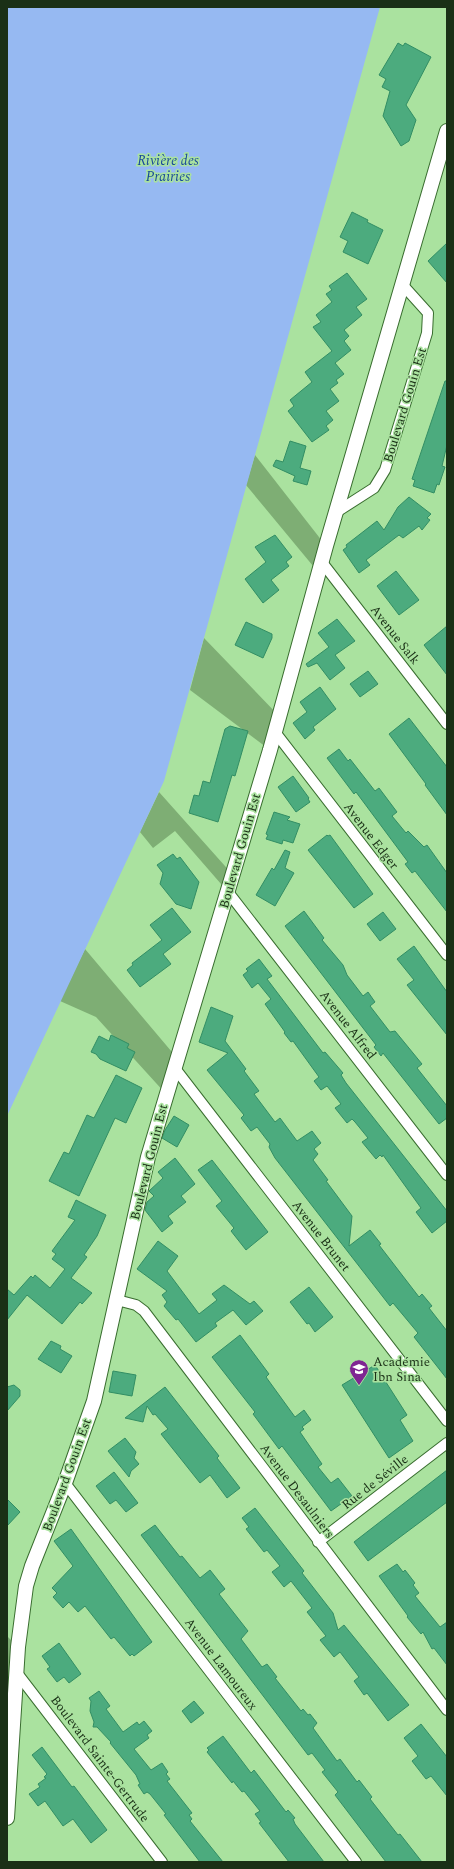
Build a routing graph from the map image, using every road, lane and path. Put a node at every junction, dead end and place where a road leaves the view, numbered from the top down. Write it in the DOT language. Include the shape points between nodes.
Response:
graph roads {
  1 [pos="447,131"];
  2 [pos="401,284"];
  3 [pos="336,513"];
  4 [pos="321,561"];
  5 [pos="443,712"];
  6 [pos="447,724"];
  7 [pos="274,732"];
  8 [pos="228,892"];
  9 [pos="447,955"];
  10 [pos="174,1067"];
  11 [pos="447,1175"];
  12 [pos="117,1300"];
  13 [pos="447,1421"];
  14 [pos="447,1443"];
  15 [pos="65,1483"];
  16 [pos="318,1542"];
  17 [pos="17,1673"];
  18 [pos="447,1710"];
  19 [pos="7,1818"];
  20 [pos="162,1862"];
  21 [pos="356,1862"];
  1 -- 2 [label="street, Boulevard Gouin Est"];
  2 -- 3 [label="street, Boulevard Gouin Est"];
  2 -- 3 [label="street, Boulevard Gouin Est" via="428,313 427,333 385,470 374,488"];
  3 -- 4 [label="street, Boulevard Gouin Est"];
  4 -- 5 [label="street, Avenue Salk"];
  4 -- 7 [label="street, Boulevard Gouin Est"];
  5 -- 6 [label="street, Avenue Salk"];
  7 -- 8 [label="street, Boulevard Gouin Est"];
  7 -- 9 [label="street, Avenue Edger"];
  8 -- 10 [label="street, Boulevard Gouin Est"];
  8 -- 11 [label="street, Avenue Alfred"];
  10 -- 12 [label="street, Boulevard Gouin Est" via="148,1157"];
  10 -- 13 [label="street, Avenue Brunet"];
  12 -- 15 [label="street, Boulevard Gouin Est" via="94,1401"];
  12 -- 16 [label="street, Avenue Desaulniers" via="136,1305 144,1311"];
  14 -- 16 [label="street, Rue de Séville"];
  15 -- 17 [label="street, Boulevard Gouin Est" via="26,1586"];
  15 -- 21 [label="street, Avenue Lamoureux"];
  16 -- 18 [label="street, Avenue Desaulniers"];
  17 -- 19 [label="street, Boulevard Gouin Est"];
  17 -- 20 [label="street, Boulevard Sainte-Gertrude"];
}
